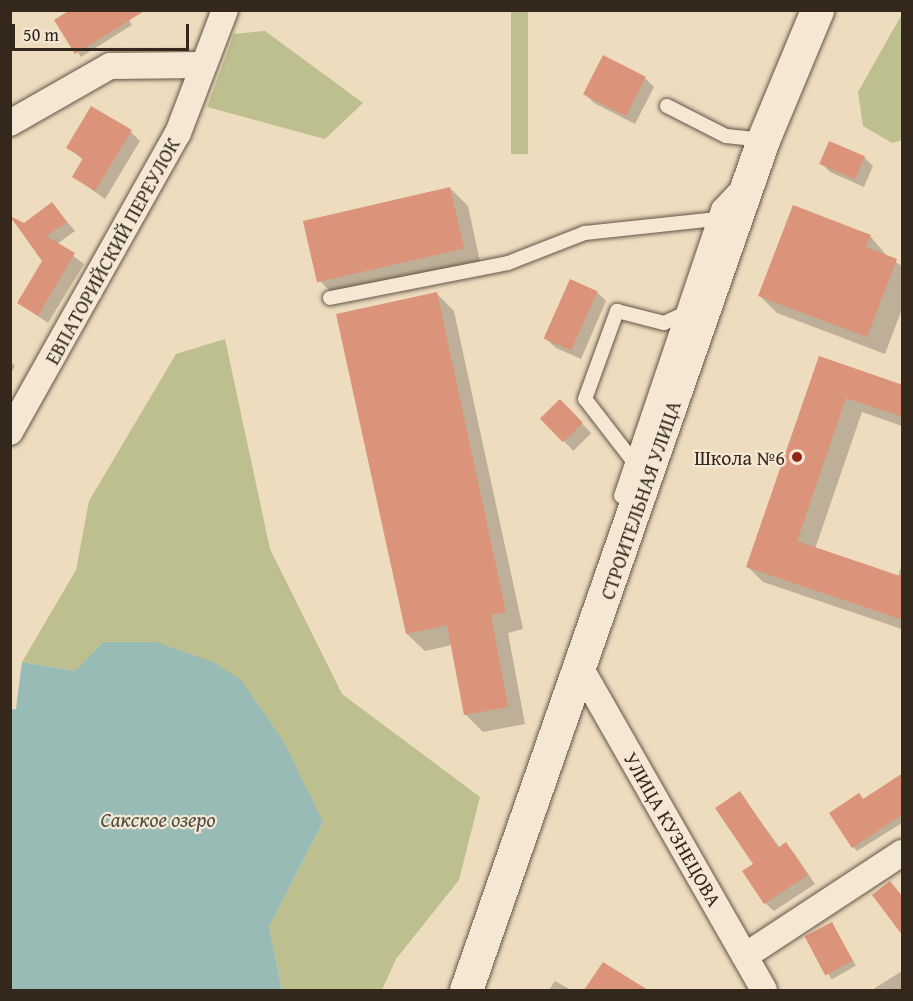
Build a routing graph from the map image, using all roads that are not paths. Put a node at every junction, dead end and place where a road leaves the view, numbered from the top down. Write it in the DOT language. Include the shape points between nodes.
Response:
graph roads {
  1 [pos="225,10"];
  2 [pos="817,10"];
  3 [pos="201,65"];
  4 [pos="667,106"];
  5 [pos="10,123"];
  6 [pos="758,155"];
  7 [pos="715,219"];
  8 [pos="330,298"];
  9 [pos="681,315"];
  10 [pos="10,432"];
  11 [pos="633,461"];
  12 [pos="616,511"];
  13 [pos="606,541"];
  14 [pos="611,583"];
  15 [pos="581,669"];
  16 [pos="902,854"];
  17 [pos="745,956"];
  18 [pos="466,990"];
  19 [pos="764,990"];
  1 -- 3 [label="street, ЕВПАТОРИЙСКИЙ ПЕРЕУЛОК"];
  2 -- 6 [label="street, СТРОИТЕЛЬНАЯ УЛИЦА"];
  3 -- 5 [label="street" via="110,66"];
  3 -- 10 [label="street, ЕВПАТОРИЙСКИЙ ПЕРЕУЛОК" via="178,133"];
  4 -- 6 [label="lane"];
  6 -- 7 [label="lane" via="719,207"];
  6 -- 14 [label="street, СТРОИТЕЛЬНАЯ УЛИЦА"];
  7 -- 8 [label="lane" via="585,234 508,263"];
  7 -- 9 [label="lane"];
  9 -- 11 [label="lane"];
  9 -- 11 [label="lane" via="664,323 617,311 585,399"];
  11 -- 12 [label="lane"];
  13 -- 14 [label="lane"];
  14 -- 15 [label="street, СТРОИТЕЛЬНАЯ УЛИЦА"];
  15 -- 17 [label="street, УЛИЦА КУЗНЕЦОВА"];
  15 -- 18 [label="street, СТРОИТЕЛЬНАЯ УЛИЦА"];
  16 -- 17 [label="street"];
  17 -- 19 [label="street, УЛИЦА КУЗНЕЦОВА"];
}
